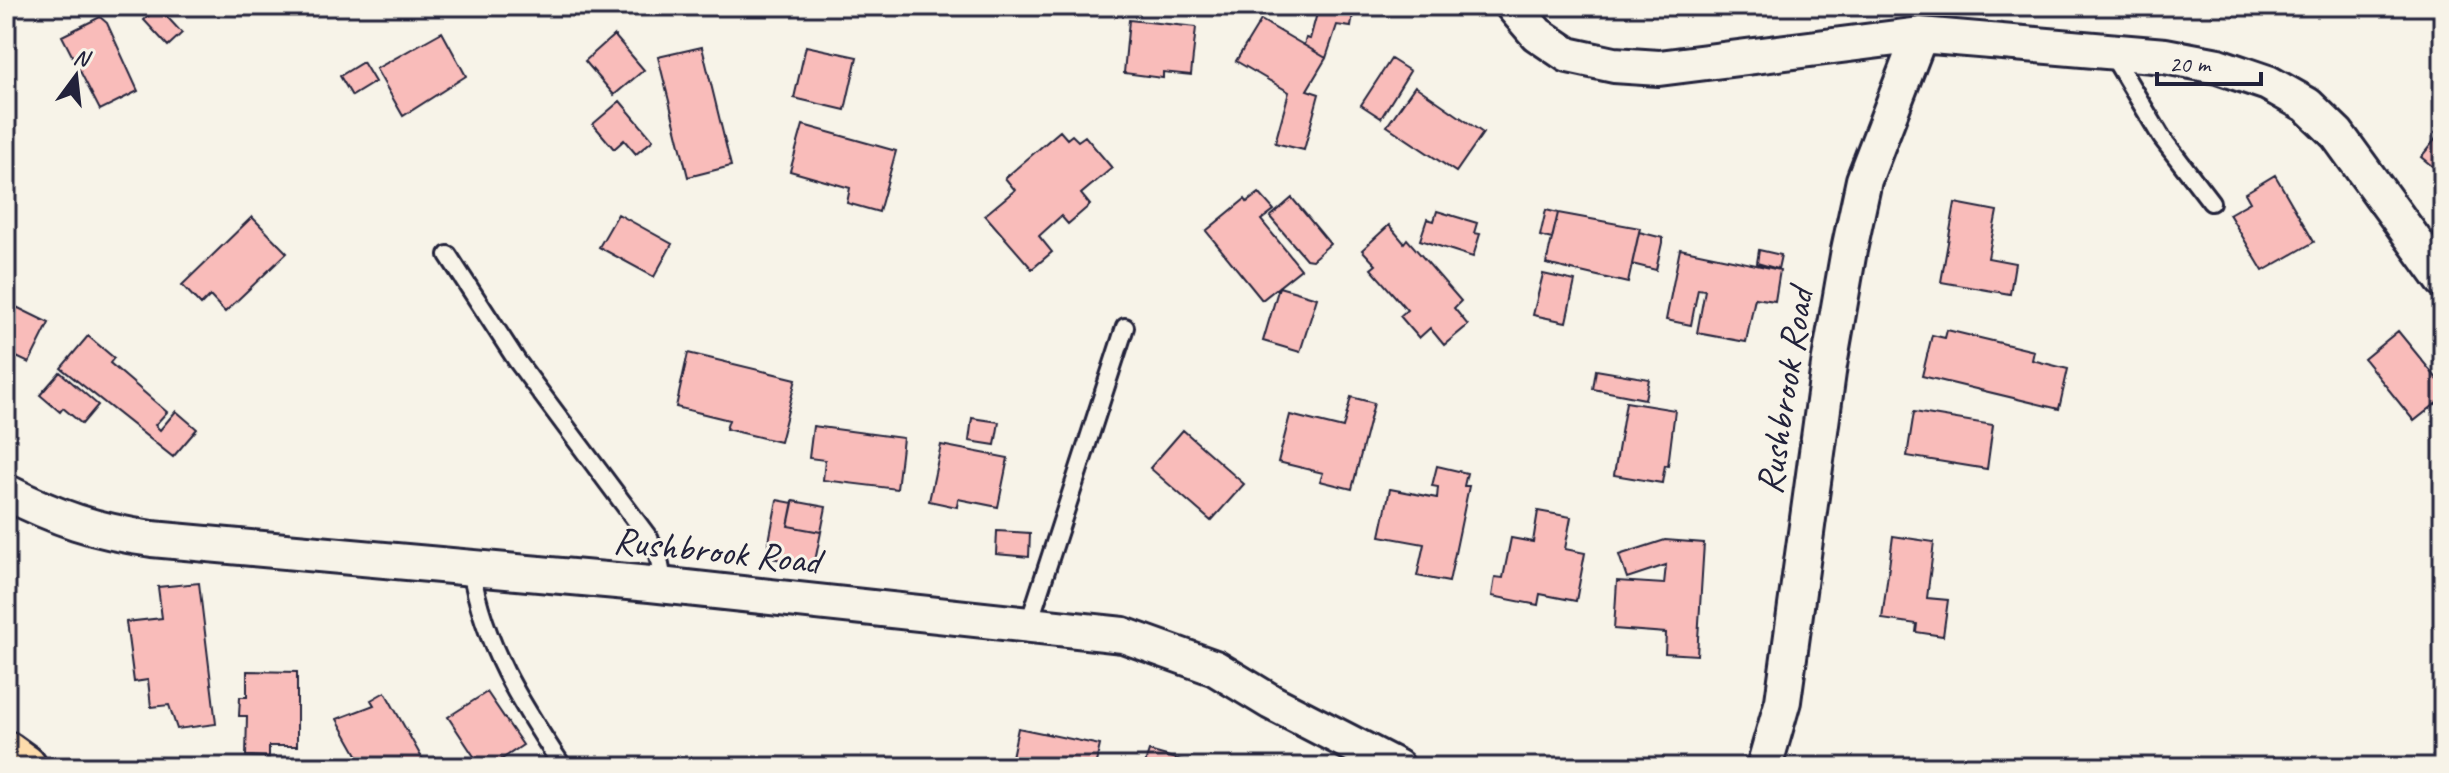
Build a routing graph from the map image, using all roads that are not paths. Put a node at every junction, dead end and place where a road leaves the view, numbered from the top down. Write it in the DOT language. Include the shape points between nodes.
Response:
graph roads {
  1 [pos="1513,6"];
  2 [pos="1920,35"];
  3 [pos="2110,51"];
  4 [pos="2211,202"];
  5 [pos="448,255"];
  6 [pos="2443,280"];
  7 [pos="1125,327"];
  8 [pos="6,492"];
  9 [pos="471,569"];
  10 [pos="664,585"];
  11 [pos="1029,623"];
  12 [pos="6,754"];
  13 [pos="24,767"];
  14 [pos="563,767"];
  15 [pos="1397,767"];
  16 [pos="1764,767"];
  1 -- 2 [label="street" via="1537,34 1568,55 1614,65 1659,68"];
  2 -- 3 [label="street"];
  2 -- 16 [label="street, Rushbrook Road" via="1864,180 1849,250 1783,701"];
  3 -- 4 [label="lane" via="2162,138"];
  3 -- 6 [label="street" via="2218,66 2268,83 2307,105 2337,134"];
  5 -- 10 [label="lane" via="517,361 649,538"];
  7 -- 11 [label="lane"];
  8 -- 9 [label="street, Rushbrook Road" via="98,531"];
  9 -- 10 [label="street, Rushbrook Road"];
  9 -- 14 [label="lane" via="491,644"];
  10 -- 11 [label="street, Rushbrook Road"];
  11 -- 15 [label="street, Rushbrook Road" via="1123,635 1175,652 1215,668"];
  12 -- 13 [label="highway"];
}
